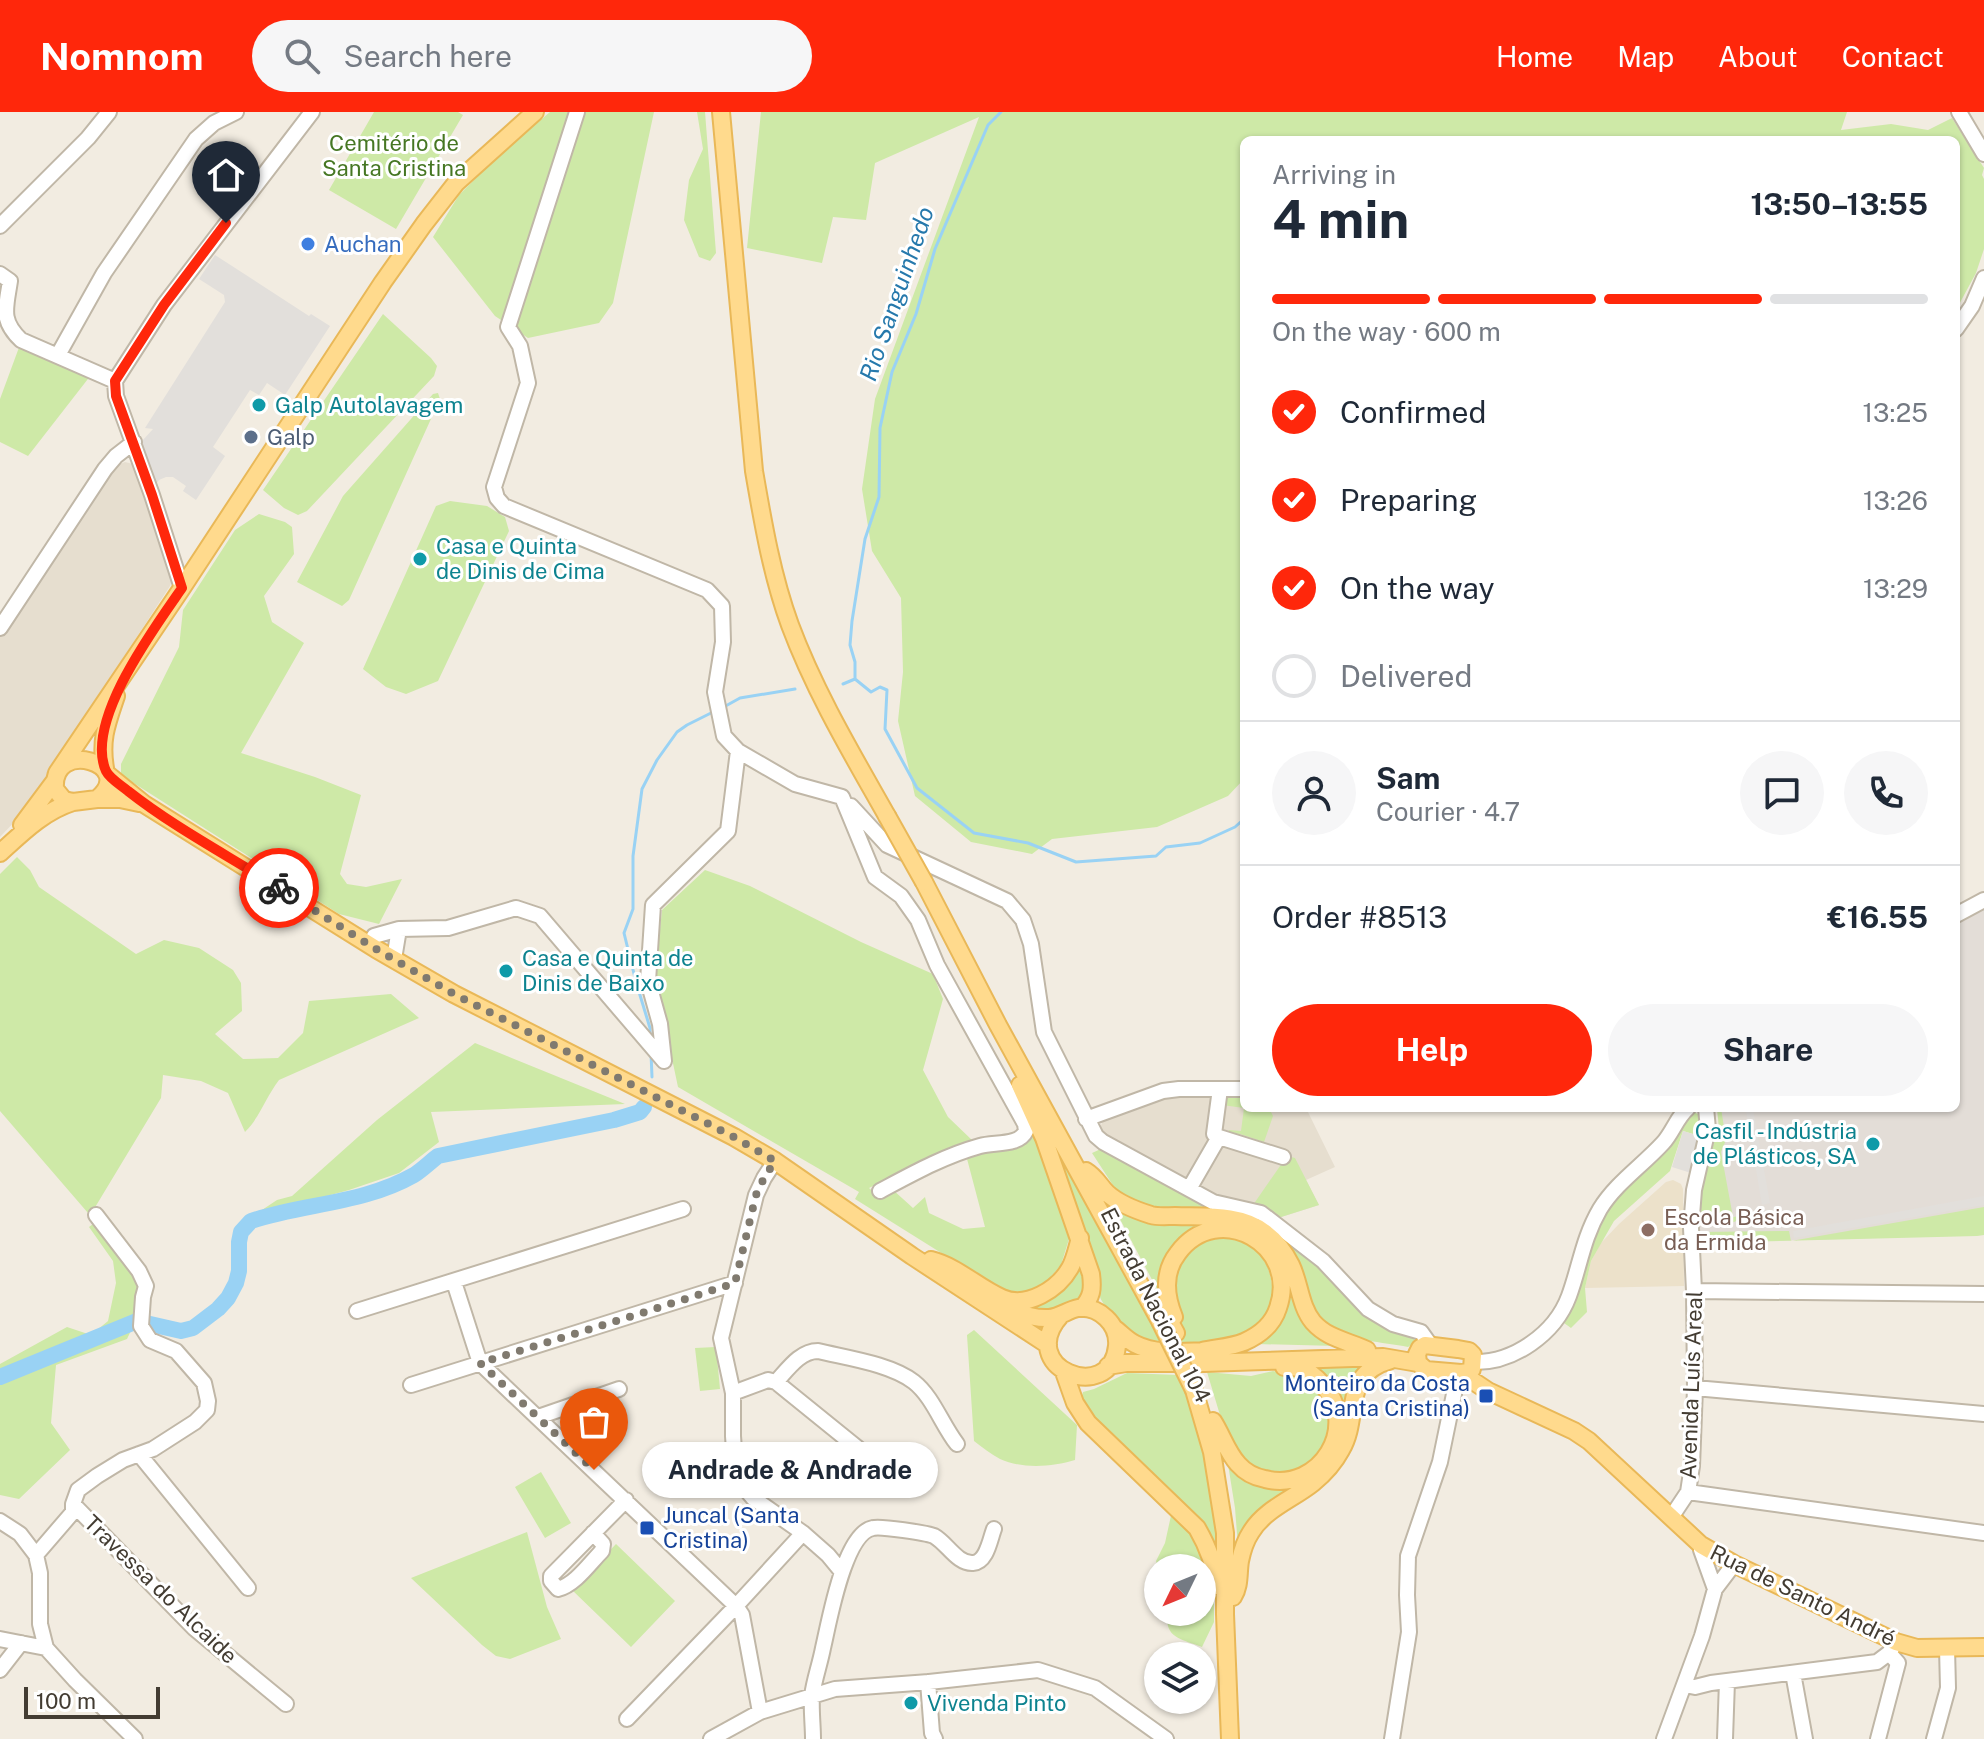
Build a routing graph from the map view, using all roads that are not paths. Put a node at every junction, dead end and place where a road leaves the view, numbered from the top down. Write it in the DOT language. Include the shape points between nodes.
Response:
graph roads {
  1 [pos="109,112"];
  2 [pos="236,112"];
  3 [pos="535,112"];
  4 [pos="577,112"];
  5 [pos="721,112"];
  6 [pos="1959,112"];
  7 [pos="310,113"];
  8 [pos="1984,154"];
  9 [pos="0,226"];
  10 [pos="0,274"];
  11 [pos="1984,278"];
  12 [pos="1960,323"];
  13 [pos="58,355"];
  14 [pos="115,381"];
  15 [pos="134,442"];
  16 [pos="182,588"];
  17 [pos="0,628"];
  18 [pos="135,657"];
  19 [pos="738,751"];
  20 [pos="106,771"];
  21 [pos="56,777"];
  22 [pos="842,797"];
  23 [pos="97,799"];
  24 [pos="73,802"];
  25 [pos="144,804"];
  26 [pos="2,851"];
  27 [pos="1984,900"];
  28 [pos="1960,913"];
  29 [pos="399,929"];
  30 [pos="954,939"];
  31 [pos="370,945"];
  32 [pos="394,959"];
  33 [pos="998,1025"];
  34 [pos="1220,1089"];
  35 [pos="1240,1089"];
  36 [pos="1673,1112"];
  37 [pos="1684,1112"];
  38 [pos="1706,1112"];
  39 [pos="1086,1119"];
  40 [pos="1673,1128"];
  41 [pos="1213,1134"];
  42 [pos="1283,1157"];
  43 [pos="775,1161"];
  44 [pos="1086,1171"];
  45 [pos="1189,1189"];
  46 [pos="880,1191"];
  47 [pos="832,1200"];
  48 [pos="683,1209"];
  49 [pos="96,1215"];
  50 [pos="1080,1238"];
  51 [pos="931,1260"];
  52 [pos="454,1282"];
  53 [pos="735,1283"];
  54 [pos="1694,1291"];
  55 [pos="1984,1294"];
  56 [pos="1082,1308"];
  57 [pos="357,1311"];
  58 [pos="1061,1315"];
  59 [pos="1114,1328"];
  60 [pos="1176,1333"];
  61 [pos="1048,1345"];
  62 [pos="1367,1350"];
  63 [pos="1202,1351"];
  64 [pos="1422,1354"];
  65 [pos="1398,1358"];
  66 [pos="1268,1361"];
  67 [pos="480,1363"];
  68 [pos="1108,1366"];
  69 [pos="1465,1369"];
  70 [pos="1064,1372"];
  71 [pos="776,1382"];
  72 [pos="411,1385"];
  73 [pos="1198,1388"];
  74 [pos="1695,1388"];
  75 [pos="619,1389"];
  76 [pos="733,1393"];
  77 [pos="1984,1414"];
  78 [pos="538,1417"];
  79 [pos="1213,1421"];
  80 [pos="957,1444"];
  81 [pos="139,1454"];
  82 [pos="865,1454"];
  83 [pos="1688,1492"];
  84 [pos="626,1500"];
  85 [pos="73,1504"];
  86 [pos="1672,1516"];
  87 [pos="0,1521"];
  88 [pos="994,1529"];
  89 [pos="593,1533"];
  90 [pos="803,1533"];
  91 [pos="1984,1533"];
  92 [pos="1701,1545"];
  93 [pos="36,1555"];
  94 [pos="1734,1564"];
  95 [pos="842,1572"];
  96 [pos="248,1588"];
  97 [pos="1715,1589"];
  98 [pos="1233,1597"];
  99 [pos="736,1606"];
  100 [pos="1225,1614"];
  101 [pos="0,1639"];
  102 [pos="21,1643"];
  103 [pos="1984,1647"];
  104 [pos="46,1648"];
  105 [pos="1892,1648"];
  106 [pos="1947,1648"];
  107 [pos="0,1670"];
  108 [pos="1793,1673"];
  109 [pos="1727,1681"];
  110 [pos="928,1682"];
  111 [pos="1685,1685"];
  112 [pos="812,1695"];
  113 [pos="1228,1699"];
  114 [pos="286,1704"];
  115 [pos="760,1712"];
  116 [pos="627,1719"];
  117 [pos="1883,1721"];
  118 [pos="135,1739"];
  119 [pos="711,1739"];
  120 [pos="813,1739"];
  121 [pos="935,1739"];
  122 [pos="1166,1739"];
  123 [pos="1230,1739"];
  124 [pos="1392,1739"];
  125 [pos="1664,1739"];
  126 [pos="1725,1739"];
  127 [pos="1805,1739"];
  128 [pos="1878,1739"];
  129 [pos="1888,1739"];
  130 [pos="1934,1739"];
  1 -- 9 [label="street"];
  2 -- 13 [label="street" via="196,139 104,273"];
  3 -- 16 [label="main road" via="456,183 424,224"];
  4 -- 19 [label="street" via="508,327 520,346 528,383 494,487 504,506 707,590 722,606 715,692 724,736"];
  5 -- 30 [label="main road, bridge" via="754,471 777,583 805,663 835,724"];
  6 -- 8 [label="street"];
  7 -- 14 [label="street" via="164,305"];
  10 -- 13 [label="street" via="10,281 5,321 10,331"];
  11 -- 12 [label="street"];
  13 -- 14 [label="street"];
  14 -- 15 [label="street"];
  15 -- 16 [label="street"];
  15 -- 17 [label="street" via="105,469"];
  16 -- 18 [label="main road"];
  18 -- 20 [label="main road" via="104,729"];
  18 -- 21 [label="main road"];
  19 -- 22 [label="street" via="795,784"];
  19 -- 29 [label="street" via="728,831 653,905 648,981 664,1061 540,916 516,908 448,928"];
  20 -- 21 [label="main road" via="97,762 75,760"];
  20 -- 23 [label="main road" via="107,788"];
  20 -- 25 [label="main road"];
  21 -- 24 [label="main road" via="58,795"];
  21 -- 26 [label="main road"];
  22 -- 39 [label="street" via="887,845 1007,901 1023,920 1044,1032"];
  22 -- 46 [label="street" via="875,877 901,896 918,920 1026,1131 1017,1140 928,1165"];
  23 -- 24 [label="main road"];
  23 -- 25 [label="main road"];
  24 -- 26 [label="main road" via="37,821"];
  25 -- 31 [label="main road"];
  27 -- 28 [label="street"];
  29 -- 31 [label="street" via="374,936"];
  29 -- 32 [label="street"];
  30 -- 33 [label="main road, Estrada Nacional 104"];
  30 -- 44 [label="main road, Estrada Nacional 104"];
  31 -- 32 [label="main road"];
  32 -- 43 [label="main road"];
  33 -- 50 [label="main road" via="996,1031 1044,1138"];
  33 -- 73 [label="main road, Estrada Nacional 104, bridge"];
  34 -- 35 [label="street"];
  34 -- 39 [label="street" via="1163,1091"];
  34 -- 41 [label="street"];
  36 -- 40 [label="street"];
  37 -- 40 [label="street"];
  38 -- 54 [label="street, Avenida Luís Areal" via="1691,1228"];
  39 -- 45 [label="street" via="1103,1142"];
  40 -- 69 [label="street" via="1601,1208 1580,1254 1569,1297 1549,1327 1521,1350"];
  41 -- 42 [label="street"];
  41 -- 45 [label="street"];
  43 -- 47 [label="main road"];
  43 -- 53 [label="street" via="756,1195"];
  44 -- 60 [label="main road, Estrada Nacional 104"];
  44 -- 62 [label="main road" via="1123,1205 1154,1216 1229,1218 1263,1230 1291,1265 1312,1321 1325,1333"];
  45 -- 64 [label="street" via="1213,1202 1261,1213 1323,1261 1368,1309 1421,1332"];
  47 -- 51 [label="main road"];
  47 -- 61 [label="main road"];
  48 -- 52 [label="street"];
  49 -- 81 [label="street" via="146,1286 141,1321 150,1340 176,1351 204,1383 208,1401 195,1422"];
  50 -- 51 [label="main road" via="1071,1266 1054,1288 1023,1301 1005,1299"];
  50 -- 56 [label="main road" via="1093,1288"];
  51 -- 58 [label="main road" via="1020,1314"];
  52 -- 57 [label="street"];
  52 -- 67 [label="street"];
  53 -- 67 [label="street"];
  53 -- 76 [label="street" via="721,1338"];
  54 -- 55 [label="street"];
  54 -- 74 [label="street, Avenida Luís Areal"];
  56 -- 58 [label="main road"];
  56 -- 59 [label="main road" via="1101,1313"];
  58 -- 61 [label="main road"];
  59 -- 63 [label="main road" via="1150,1349"];
  59 -- 68 [label="main road" via="1117,1348"];
  60 -- 63 [label="main road" via="1166,1286 1171,1262 1184,1244 1204,1232 1227,1228 1250,1235 1268,1249 1283,1279 1275,1315 1266,1328 1241,1344"];
  60 -- 73 [label="main road, Estrada Nacional 104"];
  61 -- 70 [label="main road"];
  62 -- 63 [label="main road"];
  62 -- 64 [label="main road"];
  64 -- 65 [label="main road"];
  64 -- 69 [label="main road" via="1426,1370"];
  64 -- 69 [label="main road" via="1469,1351 1473,1355"];
  65 -- 66 [label="main road"];
  65 -- 98 [label="main road" via="1370,1369 1360,1380 1349,1431 1331,1467 1252,1530"];
  66 -- 68 [label="main road"];
  66 -- 79 [label="main road" via="1302,1369 1330,1393 1338,1429 1324,1461 1291,1480 1254,1477 1239,1466"];
  67 -- 72 [label="street"];
  67 -- 78 [label="street"];
  68 -- 70 [label="main road" via="1083,1377"];
  69 -- 86 [label="main road, Rua de Santo André" via="1482,1388 1589,1441"];
  69 -- 124 [label="street" via="1408,1556 1409,1632"];
  70 -- 100 [label="main road" via="1088,1423 1197,1528 1216,1570"];
  71 -- 76 [label="street"];
  71 -- 80 [label="street" via="809,1351 890,1370 914,1382"];
  71 -- 82 [label="street"];
  73 -- 79 [label="main road, Estrada Nacional 104"];
  73 -- 100 [label="main road, Estrada Nacional 104" via="1225,1533"];
  74 -- 77 [label="street"];
  74 -- 83 [label="street, Avenida Luís Areal"];
  75 -- 78 [label="street"];
  76 -- 90 [label="street" via="735,1464 742,1485"];
  78 -- 84 [label="street"];
  79 -- 98 [label="main road, Estrada Nacional 104" via="1231,1531"];
  81 -- 85 [label="street" via="78,1490"];
  81 -- 96 [label="street"];
  83 -- 86 [label="street, Avenida Luís Areal"];
  83 -- 91 [label="street"];
  84 -- 89 [label="street"];
  84 -- 99 [label="street"];
  85 -- 93 [label="street" via="73,1512"];
  85 -- 114 [label="street, Travessa do Alcaide" via="194,1628"];
  86 -- 92 [label="main road, Rua de Santo André"];
  87 -- 93 [label="street" via="20,1534"];
  88 -- 95 [label="street" via="984,1557 971,1563 936,1537 874,1527 858,1539"];
  90 -- 95 [label="street"];
  90 -- 99 [label="street"];
  92 -- 94 [label="main road, Rua de Santo André"];
  92 -- 97 [label="street"];
  93 -- 104 [label="street"];
  94 -- 97 [label="street"];
  94 -- 105 [label="main road, Rua de Santo André"];
  95 -- 112 [label="street"];
  97 -- 111 [label="street"];
  98 -- 113 [label="main road, Estrada Nacional 104"];
  99 -- 115 [label="street"];
  99 -- 116 [label="street"];
  100 -- 113 [label="main road, Estrada Nacional 104"];
  101 -- 102 [label="street"];
  102 -- 104 [label="street"];
  102 -- 107 [label="street"];
  103 -- 106 [label="main road, Rua de Santo André"];
  104 -- 118 [label="street"];
  105 -- 106 [label="main road, Rua de Santo André"];
  105 -- 108 [label="street" via="1877,1662"];
  105 -- 117 [label="street" via="1898,1663"];
  106 -- 130 [label="street" via="1948,1688"];
  108 -- 109 [label="street"];
  108 -- 127 [label="street"];
  109 -- 111 [label="street"];
  109 -- 126 [label="street"];
  110 -- 112 [label="street"];
  110 -- 121 [label="street"];
  110 -- 122 [label="street" via="1038,1670 1095,1688"];
  111 -- 125 [label="street"];
  112 -- 115 [label="street"];
  112 -- 120 [label="street"];
  113 -- 123 [label="main road"];
  115 -- 119 [label="street"];
  117 -- 128 [label="street"];
  117 -- 129 [label="street" via="1892,1724"];
}
